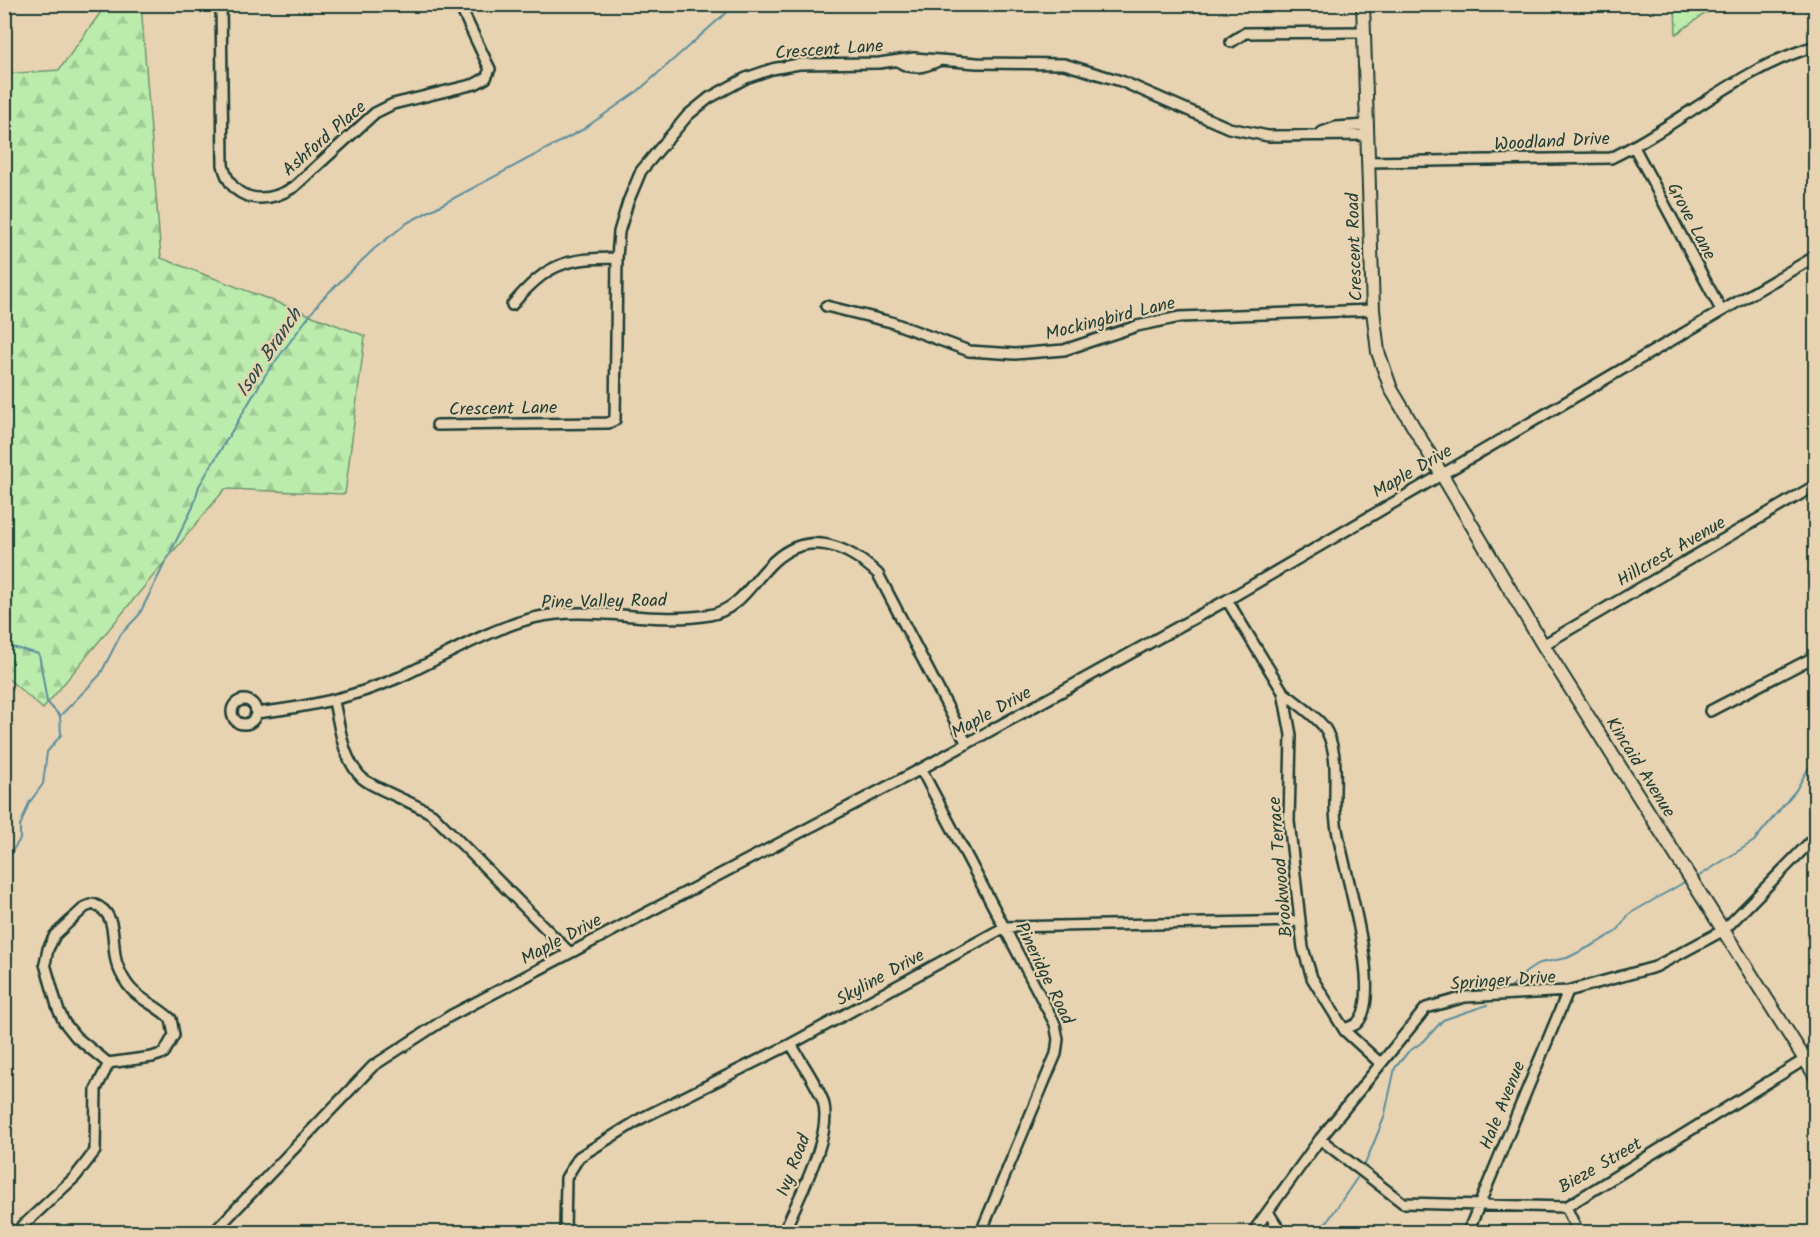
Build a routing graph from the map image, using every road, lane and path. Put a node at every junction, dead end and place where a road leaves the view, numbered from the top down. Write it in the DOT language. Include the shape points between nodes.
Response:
graph roads {
  1 [pos="221,4"];
  2 [pos="459,4"];
  3 [pos="1363,4"];
  4 [pos="1362,32"];
  5 [pos="1231,42"];
  6 [pos="1815,46"];
  7 [pos="1367,130"];
  8 [pos="1634,147"];
  9 [pos="1369,162"];
  10 [pos="1815,256"];
  11 [pos="617,258"];
  12 [pos="512,305"];
  13 [pos="826,306"];
  14 [pos="1373,309"];
  15 [pos="1721,310"];
  16 [pos="438,425"];
  17 [pos="1441,473"];
  18 [pos="1815,485"];
  19 [pos="1227,600"];
  20 [pos="1543,645"];
  21 [pos="1815,656"];
  22 [pos="1283,692"];
  23 [pos="334,702"];
  24 [pos="1710,711"];
  25 [pos="256,713"];
  26 [pos="967,744"];
  27 [pos="921,769"];
  28 [pos="1815,836"];
  29 [pos="1300,921"];
  30 [pos="1005,927"];
  31 [pos="1724,930"];
  32 [pos="570,953"];
  33 [pos="1568,991"];
  34 [pos="1344,1029"];
  35 [pos="791,1044"];
  36 [pos="1815,1048"];
  37 [pos="1804,1060"];
  38 [pos="109,1063"];
  39 [pos="1380,1063"];
  40 [pos="1815,1077"];
  41 [pos="1320,1139"];
  42 [pos="1479,1205"];
  43 [pos="1566,1207"];
  44 [pos="1268,1212"];
  45 [pos="16,1233"];
  46 [pos="214,1233"];
  47 [pos="565,1233"];
  48 [pos="784,1233"];
  49 [pos="981,1233"];
  50 [pos="1253,1233"];
  51 [pos="1281,1233"];
  52 [pos="1468,1233"];
  53 [pos="1578,1233"];
  1 -- 2 [label="street, Ashford Place" via="225,173 243,194 252,198 271,198 294,187 375,112 486,78 488,63"];
  3 -- 4 [label="street, Crescent Road"];
  4 -- 5 [label="street" via="1245,33"];
  4 -- 7 [label="street, Crescent Road"];
  6 -- 8 [label="street, Woodland Drive" via="1750,71"];
  7 -- 9 [label="street, Crescent Road"];
  7 -- 11 [label="street, Crescent Lane" via="1336,127 1314,134 1268,136 1229,128 1121,81 1064,64 914,58 799,64 746,78 688,115 641,171 619,232"];
  8 -- 9 [label="street, Woodland Drive" via="1611,158"];
  8 -- 15 [label="street, Grove Lane"];
  9 -- 14 [label="street, Crescent Road"];
  10 -- 15 [label="street, Maple Drive"];
  11 -- 12 [label="street" via="564,261 530,282"];
  11 -- 16 [label="street, Crescent Lane" via="615,420"];
  13 -- 14 [label="street, Mockingbird Lane" via="891,322 969,351 1015,354 1064,350 1137,326 1180,317"];
  14 -- 17 [label="street, Crescent Road" via="1378,352 1391,389"];
  15 -- 17 [label="street, Maple Drive"];
  17 -- 19 [label="street, Maple Drive"];
  17 -- 20 [label="street, Kincaid Avenue"];
  18 -- 20 [label="street, Hillcrest Avenue"];
  19 -- 22 [label="street, Brookwood Terrace"];
  19 -- 26 [label="street, Maple Drive"];
  20 -- 31 [label="street, Kincaid Avenue"];
  21 -- 24 [label="street"];
  22 -- 29 [label="street, Brookwood Terrace" via="1292,735 1289,821"];
  22 -- 34 [label="street" via="1327,730 1335,762 1335,822 1358,924 1368,992 1357,1023"];
  23 -- 25 [label="street, Pine Valley Road"];
  23 -- 26 [label="street, Pine Valley Road" via="540,616 711,615 744,597 775,560 803,544 832,545 857,555 878,574"];
  23 -- 32 [label="street" via="344,747 362,778 432,814"];
  26 -- 27 [label="street, Maple Drive"];
  27 -- 30 [label="street, Pineridge Road"];
  27 -- 32 [label="street, Maple Drive"];
  28 -- 31 [label="street, Springer Drive"];
  29 -- 30 [label="street, Skyline Drive"];
  29 -- 34 [label="street, Brookwood Terrace" via="1312,978"];
  30 -- 35 [label="street, Skyline Drive"];
  30 -- 49 [label="street, Pineridge Road" via="1055,1024 1058,1039 1056,1054"];
  31 -- 33 [label="street, Springer Drive" via="1655,967"];
  31 -- 37 [label="street, Kincaid Avenue"];
  32 -- 46 [label="street, Maple Drive" via="450,1016 373,1065"];
  33 -- 39 [label="street, Springer Drive" via="1437,1002 1416,1017"];
  33 -- 42 [label="street, Hale Avenue"];
  34 -- 39 [label="street, Brookwood Terrace"];
  35 -- 47 [label="street, Skyline Drive" via="642,1118 579,1157 566,1178"];
  35 -- 48 [label="street, Ivy Road" via="823,1100 825,1111 823,1136"];
  36 -- 37 [label="street, Bieze Street"];
  37 -- 40 [label="street, Kincaid Avenue"];
  37 -- 43 [label="street, Bieze Street"];
  38 -- 38 [label="street" via="76,1037 64,1022 45,964 55,935 93,904 107,913 116,960 125,982 141,1000 171,1019 174,1035 164,1053"];
  38 -- 45 [label="street" via="96,1089 95,1151 59,1193"];
  39 -- 41 [label="street, Springer Drive"];
  41 -- 42 [label="street, Bieze Street" via="1403,1203"];
  41 -- 44 [label="street, Springer Drive"];
  42 -- 43 [label="street, Bieze Street"];
  42 -- 52 [label="street, Hale Avenue"];
  43 -- 53 [label="street"];
  44 -- 50 [label="street, Springer Drive"];
  44 -- 51 [label="street"];
}
